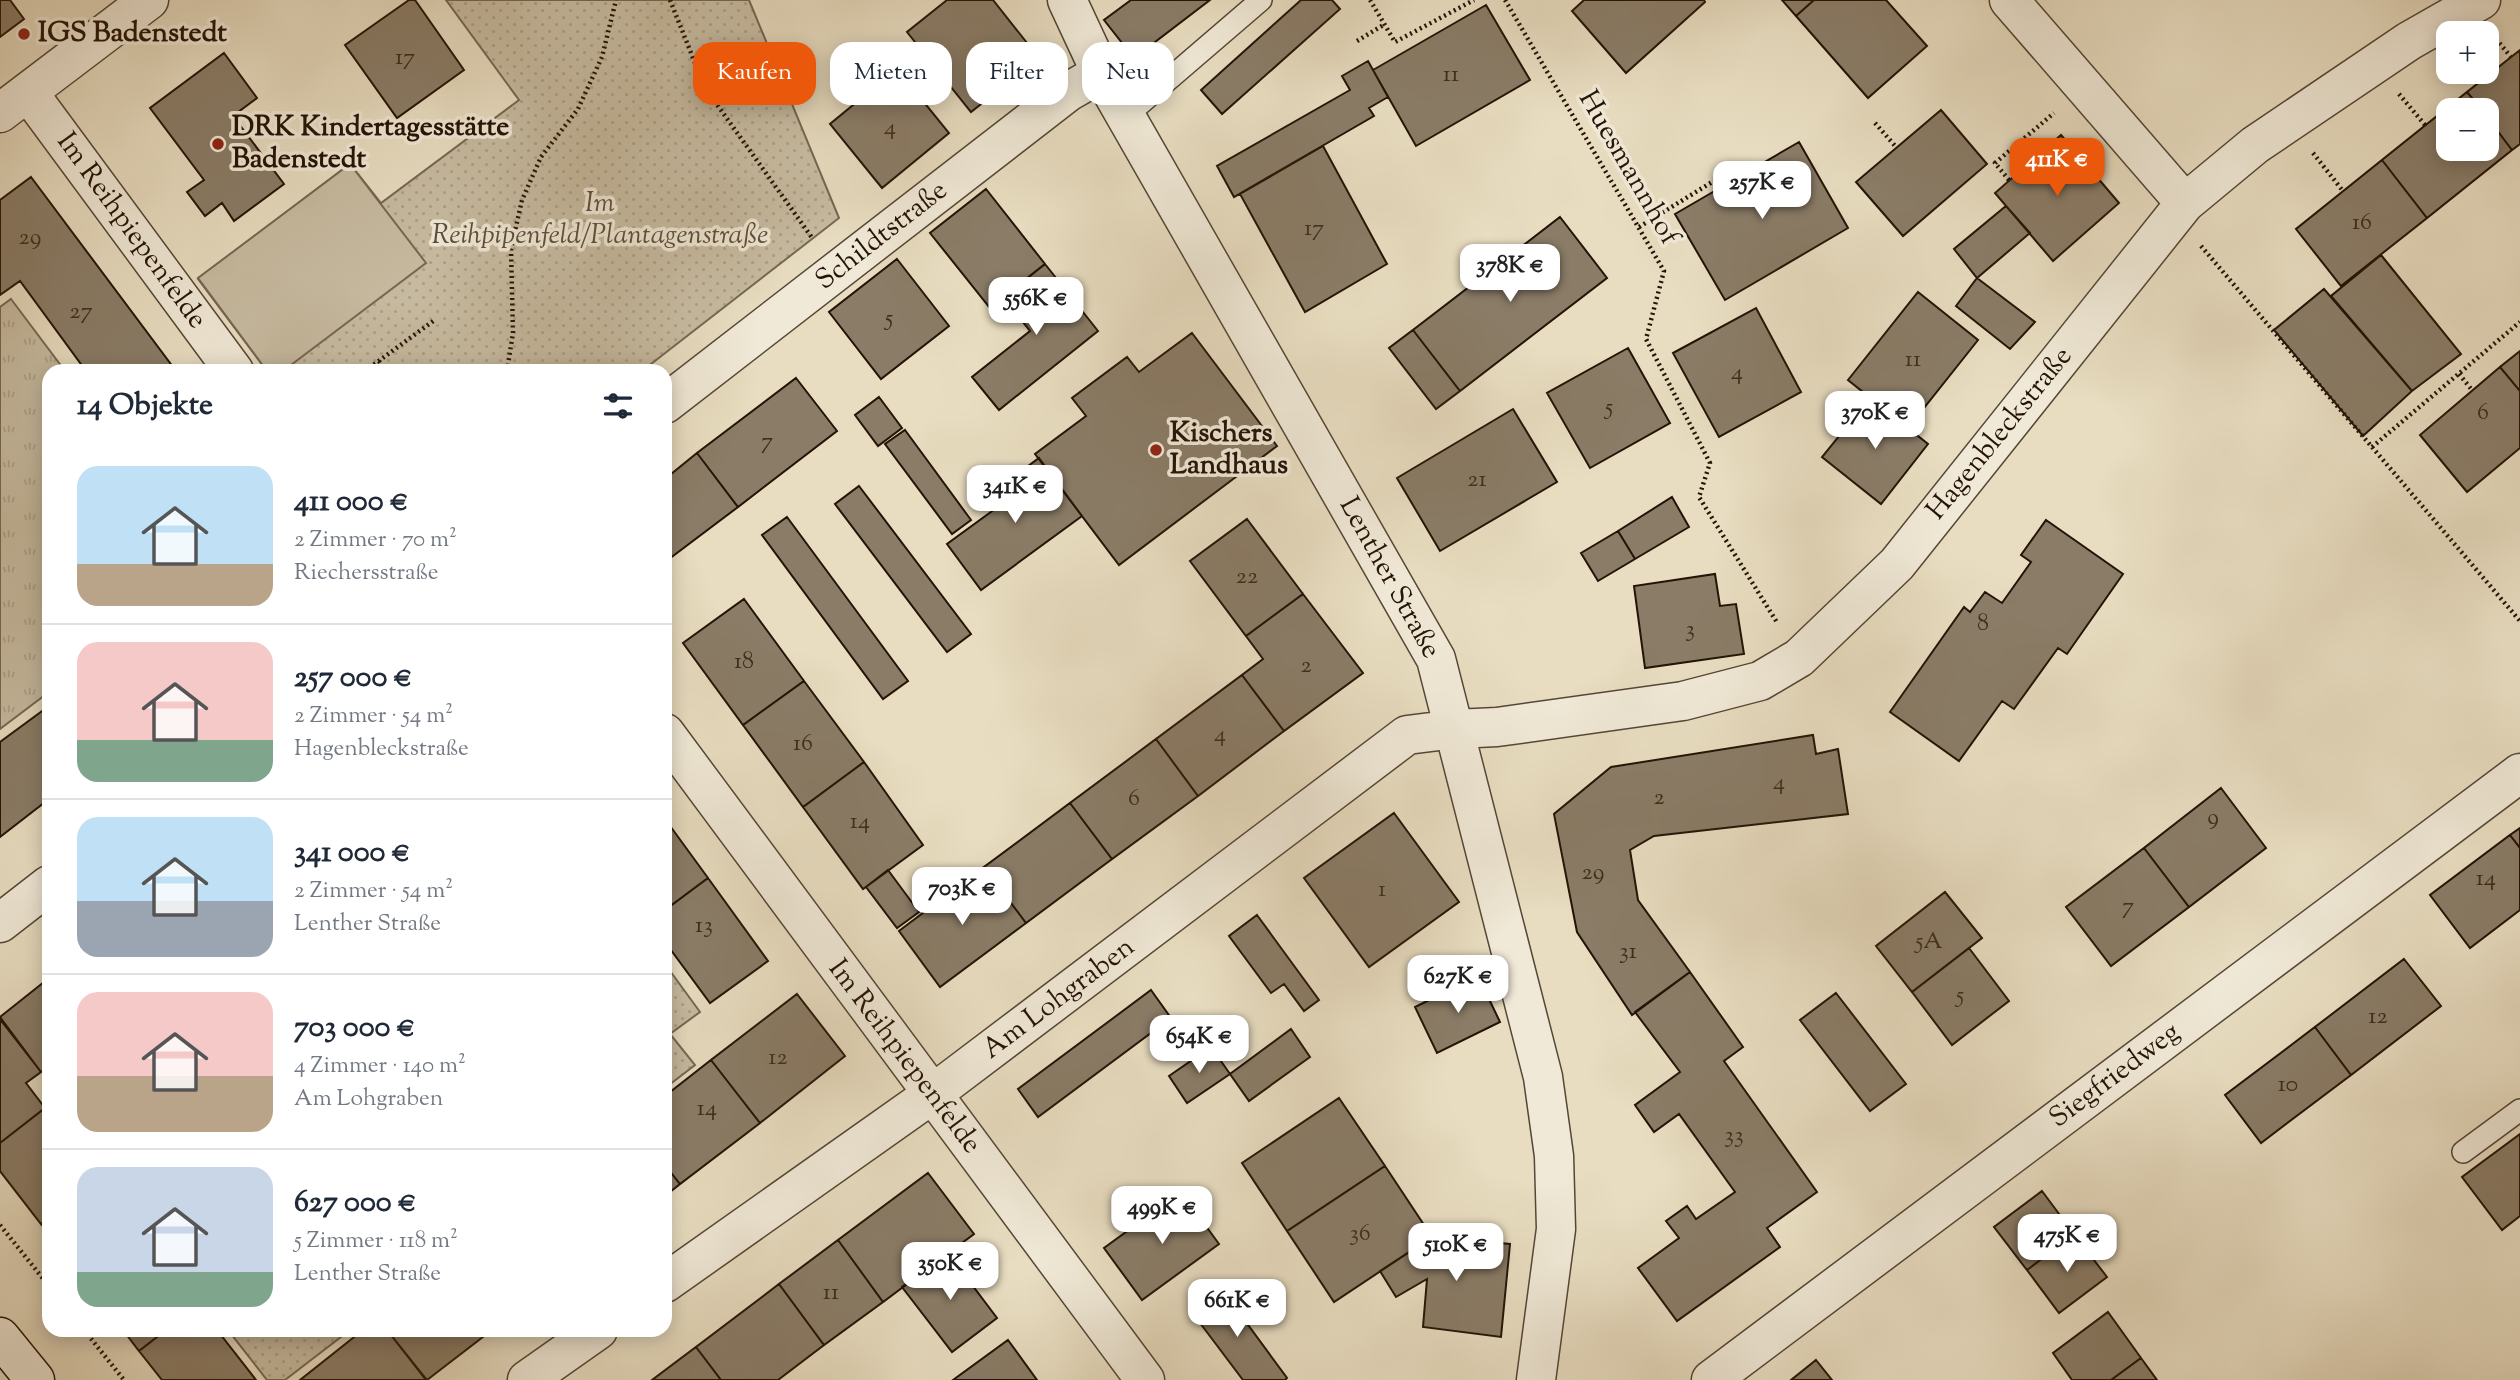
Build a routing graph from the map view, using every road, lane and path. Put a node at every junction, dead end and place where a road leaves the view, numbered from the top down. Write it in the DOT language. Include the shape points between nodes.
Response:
graph roads {
  1 [pos="149,0"];
  2 [pos="616,0"];
  3 [pos="670,0"];
  4 [pos="1067,0"];
  5 [pos="1261,0"];
  6 [pos="1370,0"];
  7 [pos="1474,0"];
  8 [pos="1505,0"];
  9 [pos="2009,0"];
  10 [pos="2482,0"];
  11 [pos="1385,24"];
  12 [pos="1357,41"];
  13 [pos="1087,42"];
  14 [pos="1082,84"];
  15 [pos="2085,86"];
  16 [pos="14,102"];
  17 [pos="1120,105"];
  18 [pos="1126,116"];
  19 [pos="1875,123"];
  20 [pos="1897,148"];
  21 [pos="1730,171"];
  22 [pos="2009,180"];
  23 [pos="2185,203"];
  24 [pos="1639,227"];
  25 [pos="837,271"];
  26 [pos="436,319"];
  27 [pos="2520,322"];
  28 [pos="379,361"];
  29 [pos="228,364"];
  30 [pos="375,364"];
  31 [pos="381,364"];
  32 [pos="508,364"];
  33 [pos="2459,374"];
  34 [pos="2472,390"];
  35 [pos="672,399"];
  36 [pos="2372,447"];
  37 [pos="2520,621"];
  38 [pos="1799,658"];
  39 [pos="1455,729"];
  40 [pos="672,743"];
  41 [pos="2520,773"];
  42 [pos="42,890"];
  43 [pos="0,923"];
  44 [pos="931,1095"];
  45 [pos="2520,1110"];
  46 [pos="2463,1152"];
  47 [pos="0,1225"];
  48 [pos="42,1277"];
  49 [pos="672,1278"];
  50 [pos="0,1337"];
  51 [pos="90,1337"];
  52 [pos="588,1337"];
  53 [pos="35,1380"];
  54 [pos="124,1380"];
  55 [pos="527,1380"];
  56 [pos="1145,1380"];
  57 [pos="1536,1380"];
  58 [pos="1711,1380"];
  1 -- 16 [label="street"];
  2 -- 32 [label="path" via="602,57 578,109 541,157 522,201 511,250 513,333"];
  3 -- 25 [label="path" via="718,106"];
  4 -- 13 [label="street, Lenther Straße"];
  5 -- 18 [label="lane"];
  6 -- 11 [label="path"];
  7 -- 11 [label="path" via="1395,43"];
  8 -- 24 [label="path, Huesmannhof"];
  9 -- 15 [label="street"];
  10 -- 23 [label="street, Hagenbleckstraße" via="2409,41 2255,145"];
  11 -- 12 [label="path"];
  14 -- 25 [label="street, Schildtstraße"];
  15 -- 22 [label="path" via="1995,163"];
  15 -- 23 [label="street"];
  16 -- 29 [label="street, Im Reihpiepenfelde"];
  17 -- 18 [label="street, Lenther Straße"];
  18 -- 39 [label="street, Lenther Straße" via="1436,659"];
  19 -- 20 [label="path"];
  21 -- 24 [label="path"];
  23 -- 36 [label="path" via="2197,240"];
  23 -- 38 [label="street, Hagenbleckstraße" via="1897,564"];
  24 -- 38 [label="path, Huesmannhof" via="1664,271 1646,340 1710,463 1699,498"];
  25 -- 35 [label="street, Schildtstraße"];
  26 -- 28 [label="path"];
  27 -- 33 [label="path"];
  28 -- 30 [label="path"];
  28 -- 31 [label="path"];
  33 -- 34 [label="path"];
  33 -- 36 [label="path"];
  36 -- 37 [label="path"];
  38 -- 39 [label="street, Hagenbleckstraße" via="1760,681 1683,701"];
  39 -- 44 [label="street, Am Lohgraben" via="1407,736"];
  39 -- 57 [label="street, Lenther Straße" via="1543,1077 1554,1156 1556,1229"];
  40 -- 44 [label="street, Im Reihpiepenfelde"];
  41 -- 58 [label="street, Siegfriedweg"];
  42 -- 43 [label="street"];
  44 -- 49 [label="street, Am Lohgraben"];
  44 -- 56 [label="street, Im Reihpiepenfelde"];
  45 -- 46 [label="lane"];
  47 -- 48 [label="path"];
  50 -- 53 [label="street"];
  51 -- 54 [label="path"];
  52 -- 55 [label="street"];
}
